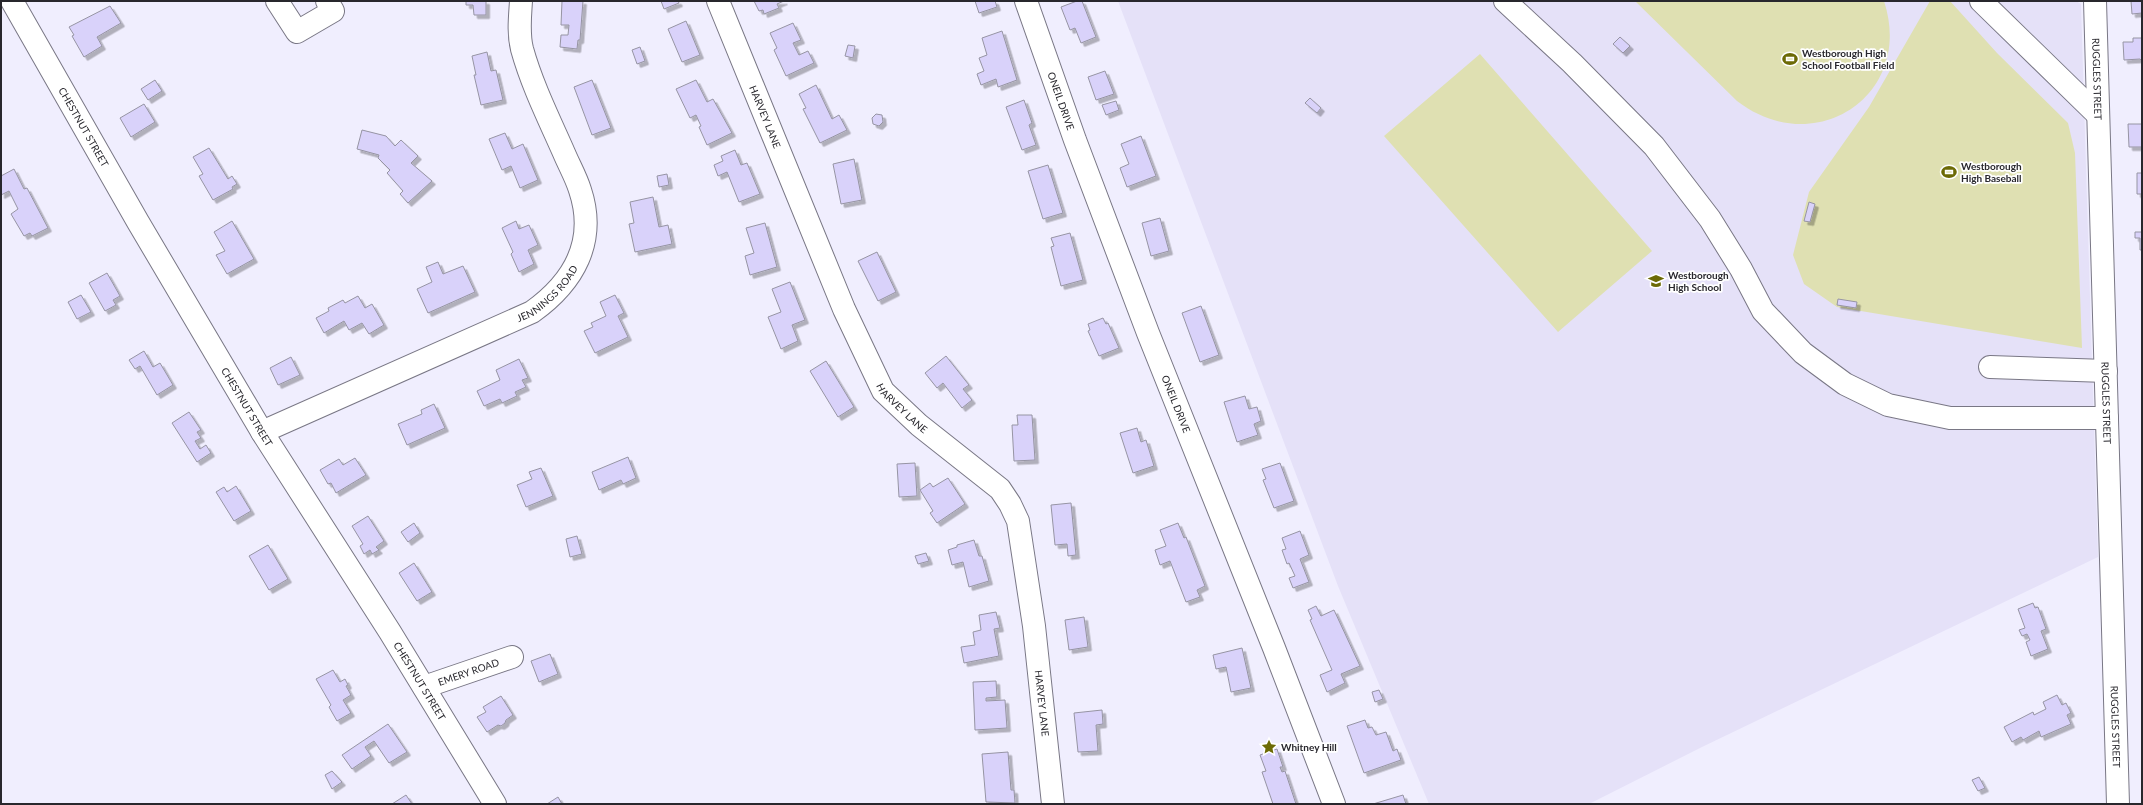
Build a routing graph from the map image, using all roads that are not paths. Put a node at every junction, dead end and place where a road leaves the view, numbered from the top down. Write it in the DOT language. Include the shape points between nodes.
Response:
graph roads {
  1 [pos="12,1"];
  2 [pos="277,1"];
  3 [pos="327,1"];
  4 [pos="521,1"];
  5 [pos="718,1"];
  6 [pos="1026,1"];
  7 [pos="1505,1"];
  8 [pos="1980,1"];
  9 [pos="2095,1"];
  10 [pos="2098,115"];
  11 [pos="1990,368"];
  12 [pos="2106,371"];
  13 [pos="2107,418"];
  14 [pos="262,432"];
  15 [pos="512,657"];
  16 [pos="424,687"];
  17 [pos="496,804"];
  18 [pos="1053,804"];
  19 [pos="1334,804"];
  20 [pos="2118,804"];
  1 -- 14 [label="street, CHESTNUT STREET"];
  2 -- 3 [label="street" via="297,32 333,11"];
  4 -- 14 [label="street, JENNINGS ROAD" via="519,20 522,49 580,190 585,211 584,246 572,273 546,302 532,312"];
  5 -- 18 [label="street, HARVEY LANE" via="844,309 883,391 919,425 1000,489 1018,521 1034,626"];
  6 -- 19 [label="street, ONEIL DRIVE" via="1148,333"];
  7 -- 13 [label="street" via="1572,63 1654,146 1710,219 1763,310 1803,353 1846,384 1888,405 1950,418"];
  8 -- 10 [label="street"];
  9 -- 10 [label="street, RUGGLES STREET"];
  10 -- 12 [label="street, RUGGLES STREET"];
  11 -- 12 [label="street"];
  12 -- 13 [label="street, RUGGLES STREET"];
  13 -- 20 [label="street, RUGGLES STREET"];
  14 -- 16 [label="street, CHESTNUT STREET"];
  15 -- 16 [label="street, EMERY ROAD"];
  16 -- 17 [label="street, CHESTNUT STREET"];
}
